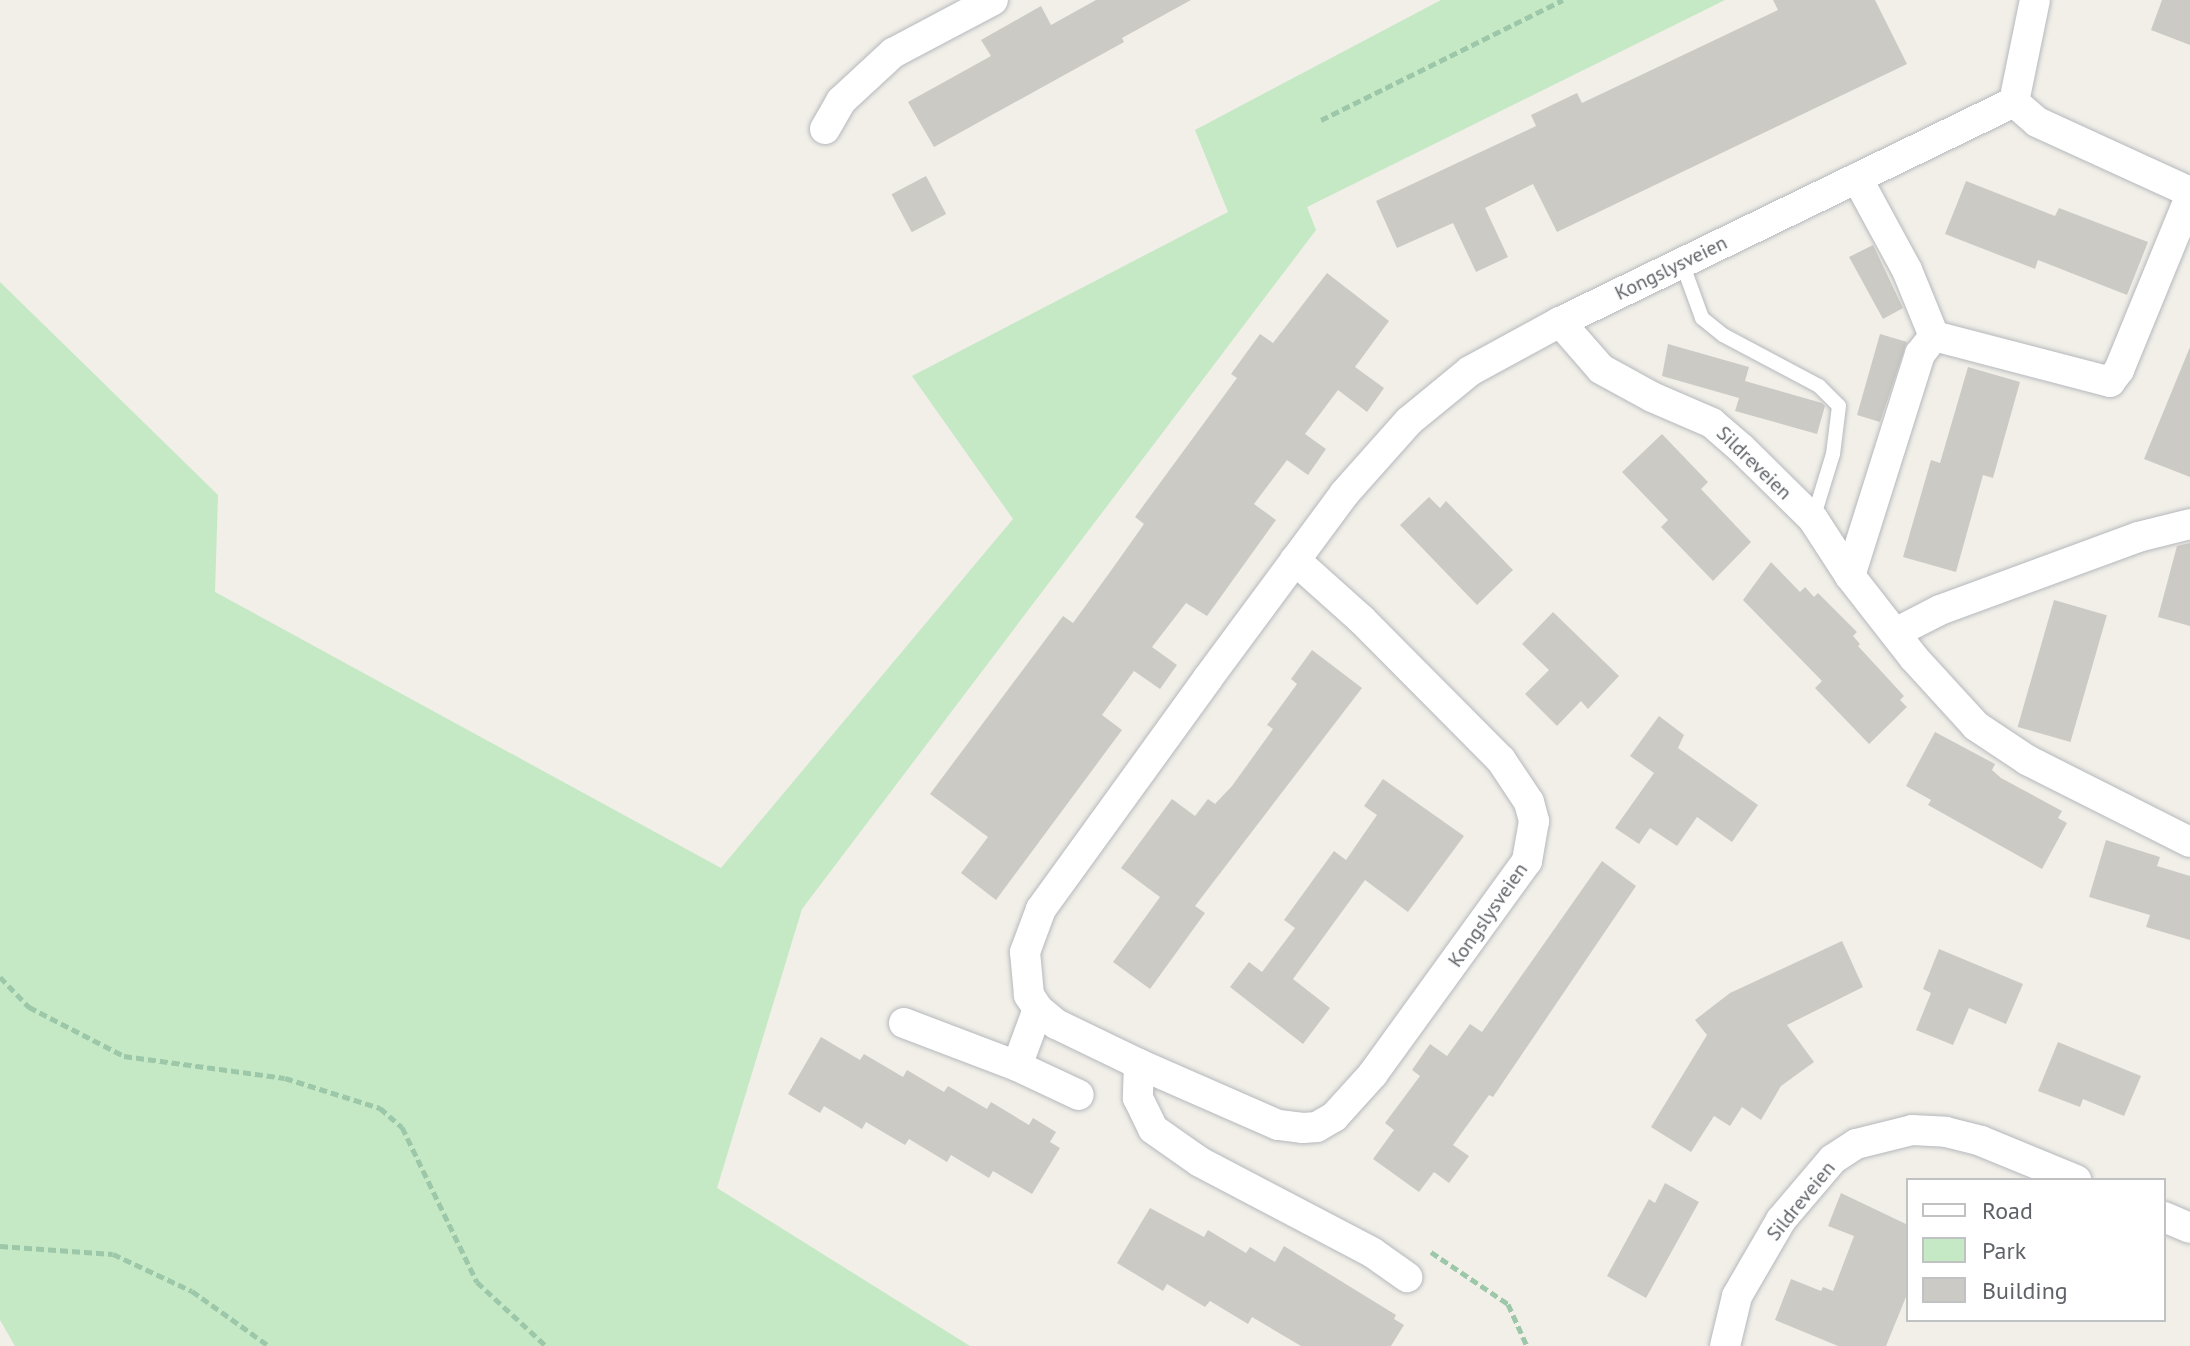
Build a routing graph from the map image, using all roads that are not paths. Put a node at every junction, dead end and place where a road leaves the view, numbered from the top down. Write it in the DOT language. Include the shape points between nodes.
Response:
graph roads {
  1 [pos="993,0"];
  2 [pos="2035,0"];
  3 [pos="2014,102"];
  4 [pos="825,129"];
  5 [pos="1857,178"];
  6 [pos="2190,195"];
  7 [pos="1682,263"];
  8 [pos="1560,322"];
  9 [pos="1934,336"];
  10 [pos="1813,519"];
  11 [pos="2190,524"];
  12 [pos="1295,560"];
  13 [pos="1850,576"];
  14 [pos="1897,632"];
  15 [pos="2190,842"];
  16 [pos="1038,1009"];
  17 [pos="904,1023"];
  18 [pos="1139,1064"];
  19 [pos="1017,1066"];
  20 [pos="1079,1095"];
  21 [pos="2071,1178"];
  22 [pos="2166,1218"];
  23 [pos="2190,1228"];
  24 [pos="1407,1277"];
  25 [pos="1725,1346"];
  1 -- 4 [label="street" via="893,53 841,101"];
  2 -- 3 [label="street"];
  3 -- 5 [label="street, Kongslysveien"];
  3 -- 6 [label="street" via="2037,122"];
  5 -- 7 [label="street, Kongslysveien"];
  5 -- 9 [label="street" via="1907,270"];
  6 -- 9 [label="street" via="2110,382"];
  7 -- 8 [label="street, Kongslysveien"];
  7 -- 10 [label="lane" via="1702,318 1723,335 1819,386 1839,406 1833,454"];
  8 -- 10 [label="street, Sildreveien" via="1601,369 1712,423"];
  8 -- 12 [label="street, Kongslysveien" via="1470,371 1409,421"];
  9 -- 13 [label="street" via="1920,354"];
  10 -- 13 [label="street, Sildreveien"];
  11 -- 14 [label="street" via="2124,542 1940,610"];
  12 -- 16 [label="street, Kongslysveien" via="1041,909 1025,952 1029,995"];
  12 -- 18 [label="street, Kongslysveien" via="1501,760 1529,802 1533,843 1503,898 1373,1074 1334,1117 1317,1127 1278,1125"];
  13 -- 14 [label="street, Sildreveien"];
  14 -- 15 [label="street, Sildreveien" via="1976,726 2027,760"];
  16 -- 18 [label="street, Kongslysveien" via="1056,1024"];
  16 -- 19 [label="street"];
  17 -- 19 [label="street"];
  18 -- 24 [label="street" via="1138,1098 1153,1129 1200,1162 1373,1253"];
  19 -- 20 [label="street"];
  21 -- 25 [label="street, Sildreveien" via="1946,1132 1912,1130 1856,1144 1833,1159 1768,1240 1737,1296"];
  22 -- 23 [label="street"];
}
